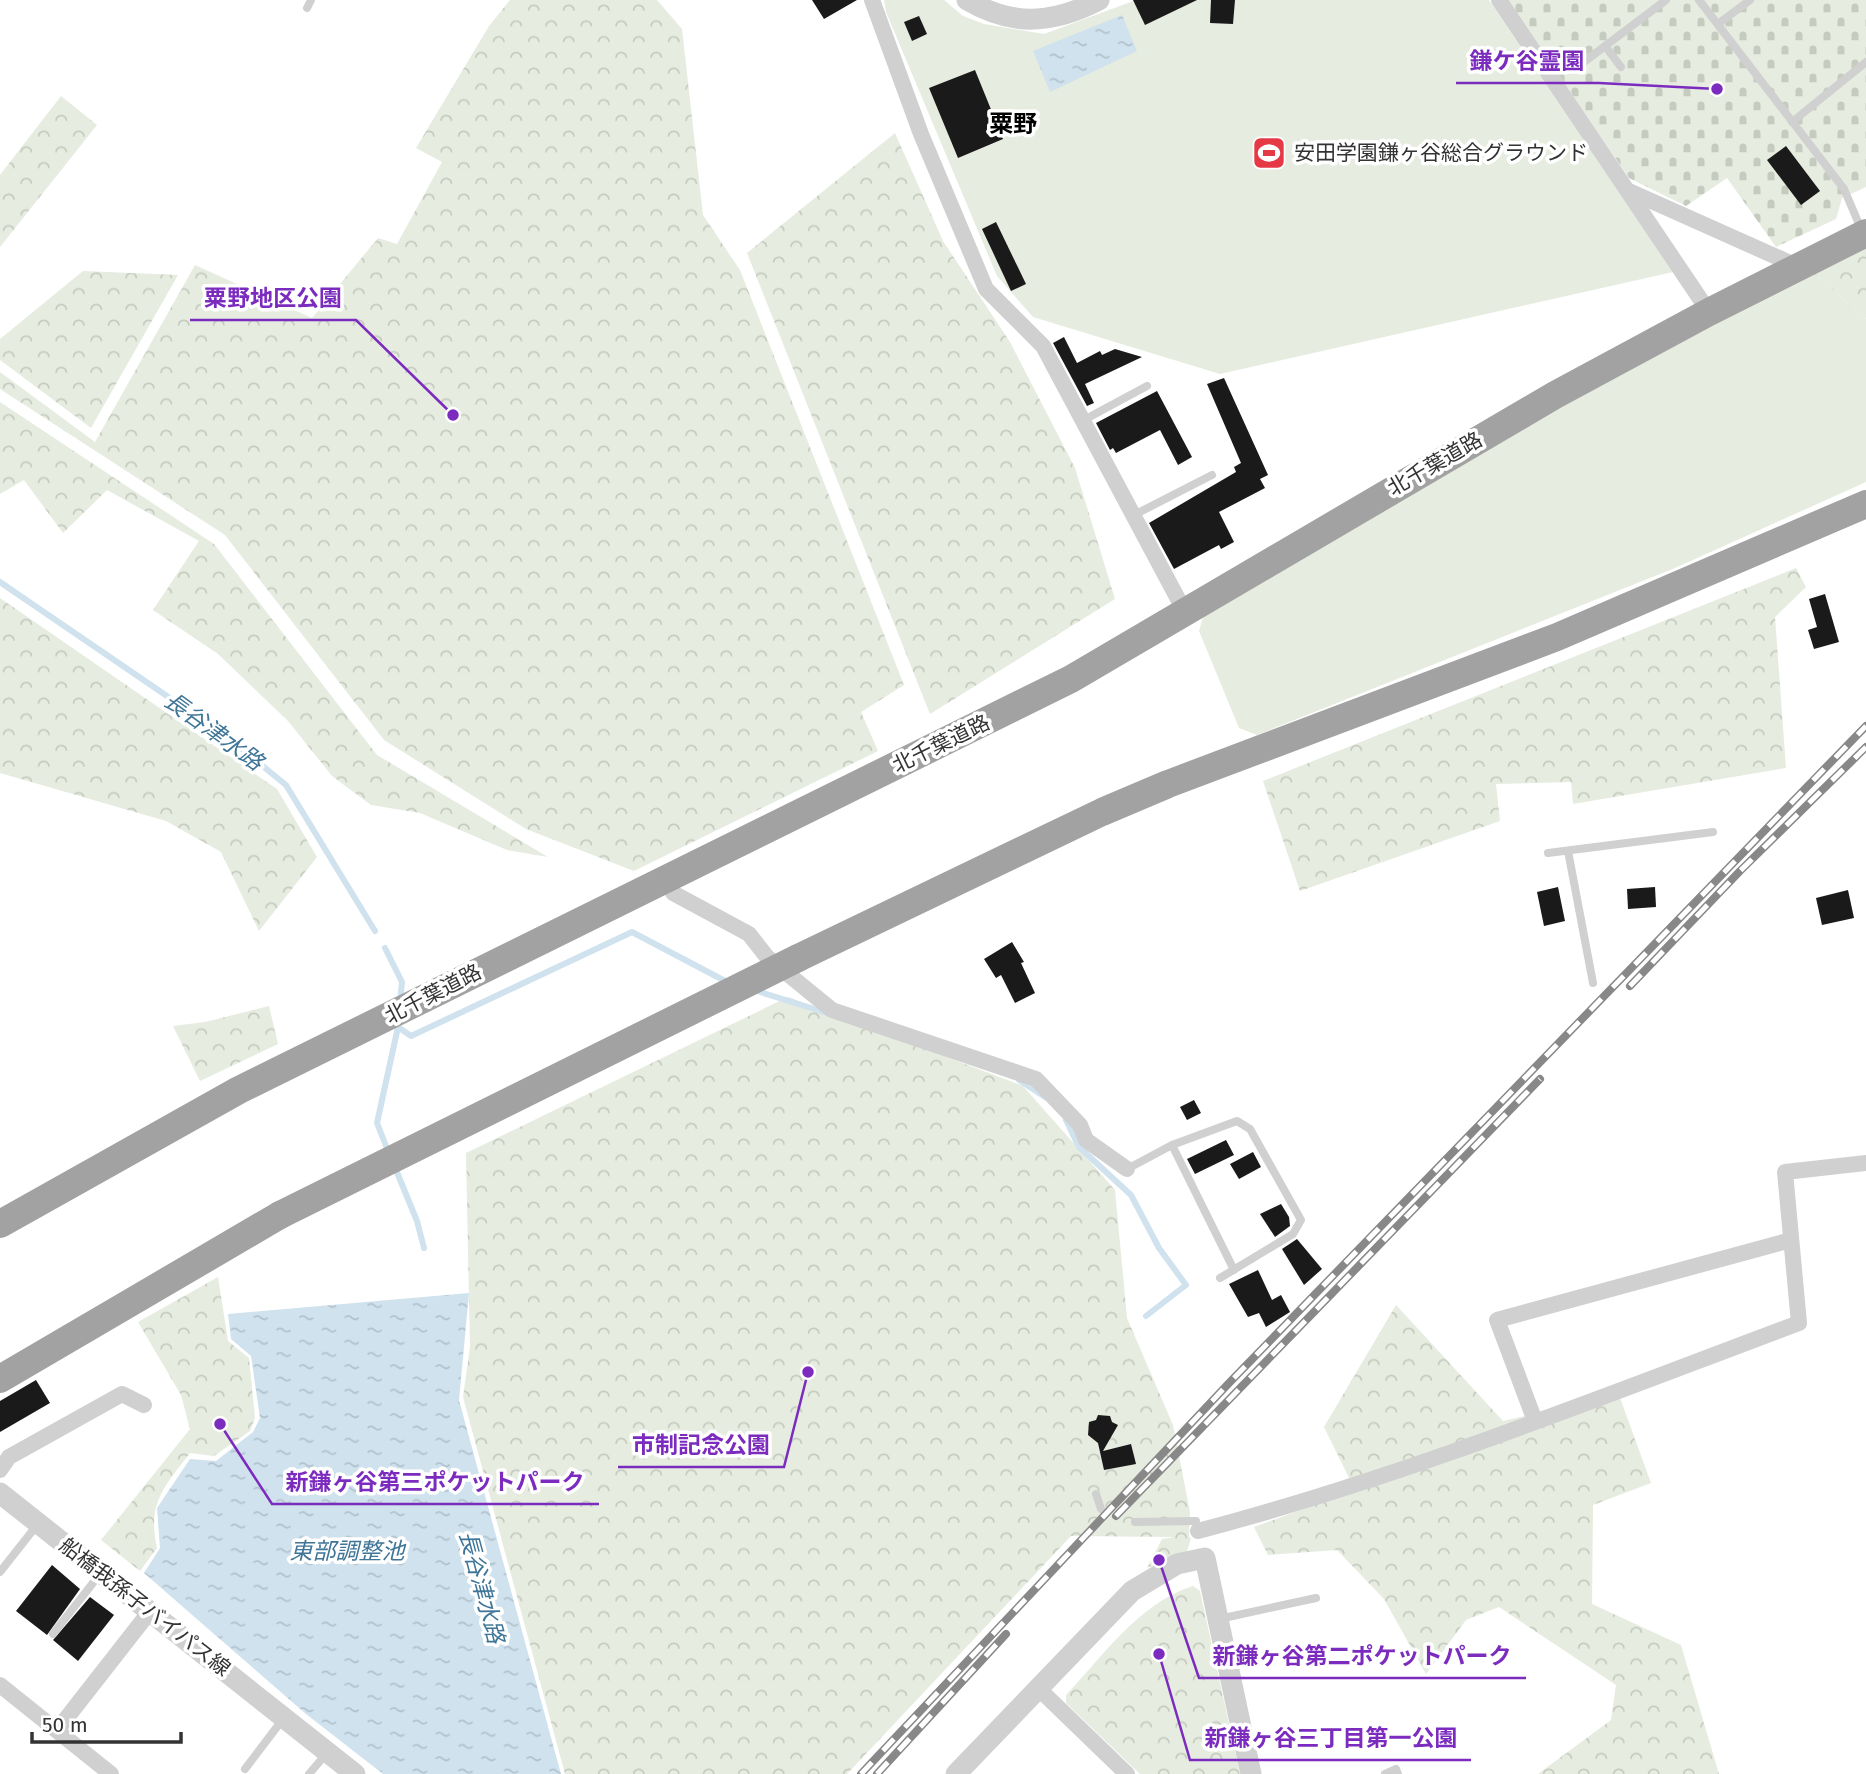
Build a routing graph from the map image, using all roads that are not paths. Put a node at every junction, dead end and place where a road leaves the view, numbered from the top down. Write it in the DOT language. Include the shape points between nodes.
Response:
graph roads {
  1 [pos="872,0"];
  2 [pos="967,0"];
  3 [pos="1099,0"];
  4 [pos="1499,0"];
  5 [pos="1666,0"];
  6 [pos="1699,0"];
  7 [pos="1750,0"];
  8 [pos="1718,24"];
  9 [pos="1605,46"];
  10 [pos="1866,62"];
  11 [pos="1620,67"];
  12 [pos="1576,68"];
  13 [pos="1792,121"];
  14 [pos="1629,191"];
  15 [pos="1865,233"];
  16 [pos="1797,266"];
  17 [pos="1709,312"];
  18 [pos="1147,386"];
  19 [pos="1082,421"];
  20 [pos="1212,475"];
  21 [pos="1866,504"];
  22 [pos="1132,516"];
  23 [pos="1186,614"];
  24 [pos="1713,832"];
  25 [pos="1568,850"];
  26 [pos="1548,853"];
  27 [pos="673,893"];
  28 [pos="1593,983"];
  29 [pos="1172,1145"];
  30 [pos="1866,1163"];
  31 [pos="1127,1169"];
  32 [pos="0,1224"];
  33 [pos="1791,1240"];
  34 [pos="1234,1270"];
  35 [pos="1220,1278"];
  36 [pos="0,1379"];
  37 [pos="144,1405"];
  38 [pos="1535,1421"];
  39 [pos="0,1470"];
  40 [pos="0,1493"];
  41 [pos="1096,1494"];
  42 [pos="1101,1509"];
  43 [pos="1135,1522"];
  44 [pos="38,1523"];
  45 [pos="1197,1526"];
  46 [pos="1205,1558"];
  47 [pos="0,1572"];
  48 [pos="102,1572"];
  49 [pos="1316,1598"];
  50 [pos="150,1610"];
  51 [pos="1219,1619"];
  52 [pos="53,1634"];
  53 [pos="1038,1688"];
  54 [pos="3,1692"];
  55 [pos="284,1717"];
  56 [pos="58,1729"];
  57 [pos="328,1752"];
  58 [pos="245,1769"];
  59 [pos="100,1771"];
  60 [pos="309,1774"];
  61 [pos="355,1774"];
  62 [pos="956,1774"];
  63 [pos="1127,1774"];
  64 [pos="1251,1774"];
  65 [pos="1385,1774"];
  66 [pos="1398,1774"];
  1 -- 19 [label="street" via="977,272 986,289 1043,346"];
  2 -- 3 [label="street" via="1004,18 1027,22 1076,12"];
  4 -- 14 [label="street"];
  5 -- 9 [label="lane"];
  6 -- 8 [label="lane"];
  7 -- 8 [label="lane"];
  8 -- 13 [label="lane"];
  9 -- 11 [label="lane"];
  9 -- 12 [label="lane"];
  10 -- 13 [label="lane"];
  13 -- 15 [label="lane" via="1844,189"];
  14 -- 16 [label="street"];
  14 -- 17 [label="street"];
  15 -- 16 [label="highway, 北千葉道路"];
  16 -- 17 [label="highway, 北千葉道路"];
  17 -- 23 [label="highway, 北千葉道路" via="1373,499"];
  18 -- 19 [label="lane"];
  19 -- 22 [label="street"];
  20 -- 22 [label="lane"];
  21 -- 36 [label="highway, bridge" via="1557,637 1157,789 798,958 280,1215"];
  22 -- 23 [label="street"];
  23 -- 32 [label="highway, 北千葉道路" via="1072,679 239,1090"];
  24 -- 25 [label="lane"];
  25 -- 26 [label="lane"];
  25 -- 28 [label="lane"];
  27 -- 31 [label="street" via="749,934 766,957 832,1010 1036,1079 1080,1125 1086,1140"];
  29 -- 31 [label="lane"];
  29 -- 34 [label="lane"];
  29 -- 34 [label="lane" via="1237,1121 1250,1129 1301,1220 1293,1234"];
  30 -- 33 [label="street" via="1786,1172"];
  33 -- 38 [label="street" via="1799,1323"];
  33 -- 38 [label="street" via="1497,1320"];
  34 -- 35 [label="lane"];
  37 -- 39 [label="street" via="122,1394 9,1457"];
  38 -- 45 [label="street" via="1292,1507"];
  40 -- 44 [label="street, 船橋我孫子バイパス線"];
  41 -- 42 [label="lane"];
  43 -- 45 [label="lane"];
  44 -- 47 [label="lane"];
  44 -- 48 [label="street, 船橋我孫子バイパス線"];
  45 -- 46 [label="street"];
  46 -- 51 [label="street"];
  46 -- 53 [label="street" via="1177,1564 1132,1591"];
  48 -- 50 [label="street, 船橋我孫子バイパス線"];
  48 -- 52 [label="lane"];
  49 -- 51 [label="lane"];
  50 -- 55 [label="street, 船橋我孫子バイパス線"];
  50 -- 56 [label="street"];
  51 -- 64 [label="street"];
  53 -- 62 [label="street"];
  53 -- 63 [label="street"];
  54 -- 56 [label="street"];
  55 -- 57 [label="street, 船橋我孫子バイパス線"];
  55 -- 58 [label="lane"];
  56 -- 59 [label="street"];
  57 -- 60 [label="lane"];
  57 -- 61 [label="street, 船橋我孫子バイパス線"];
  65 -- 66 [label="lane" via="1396,1769"];
}
